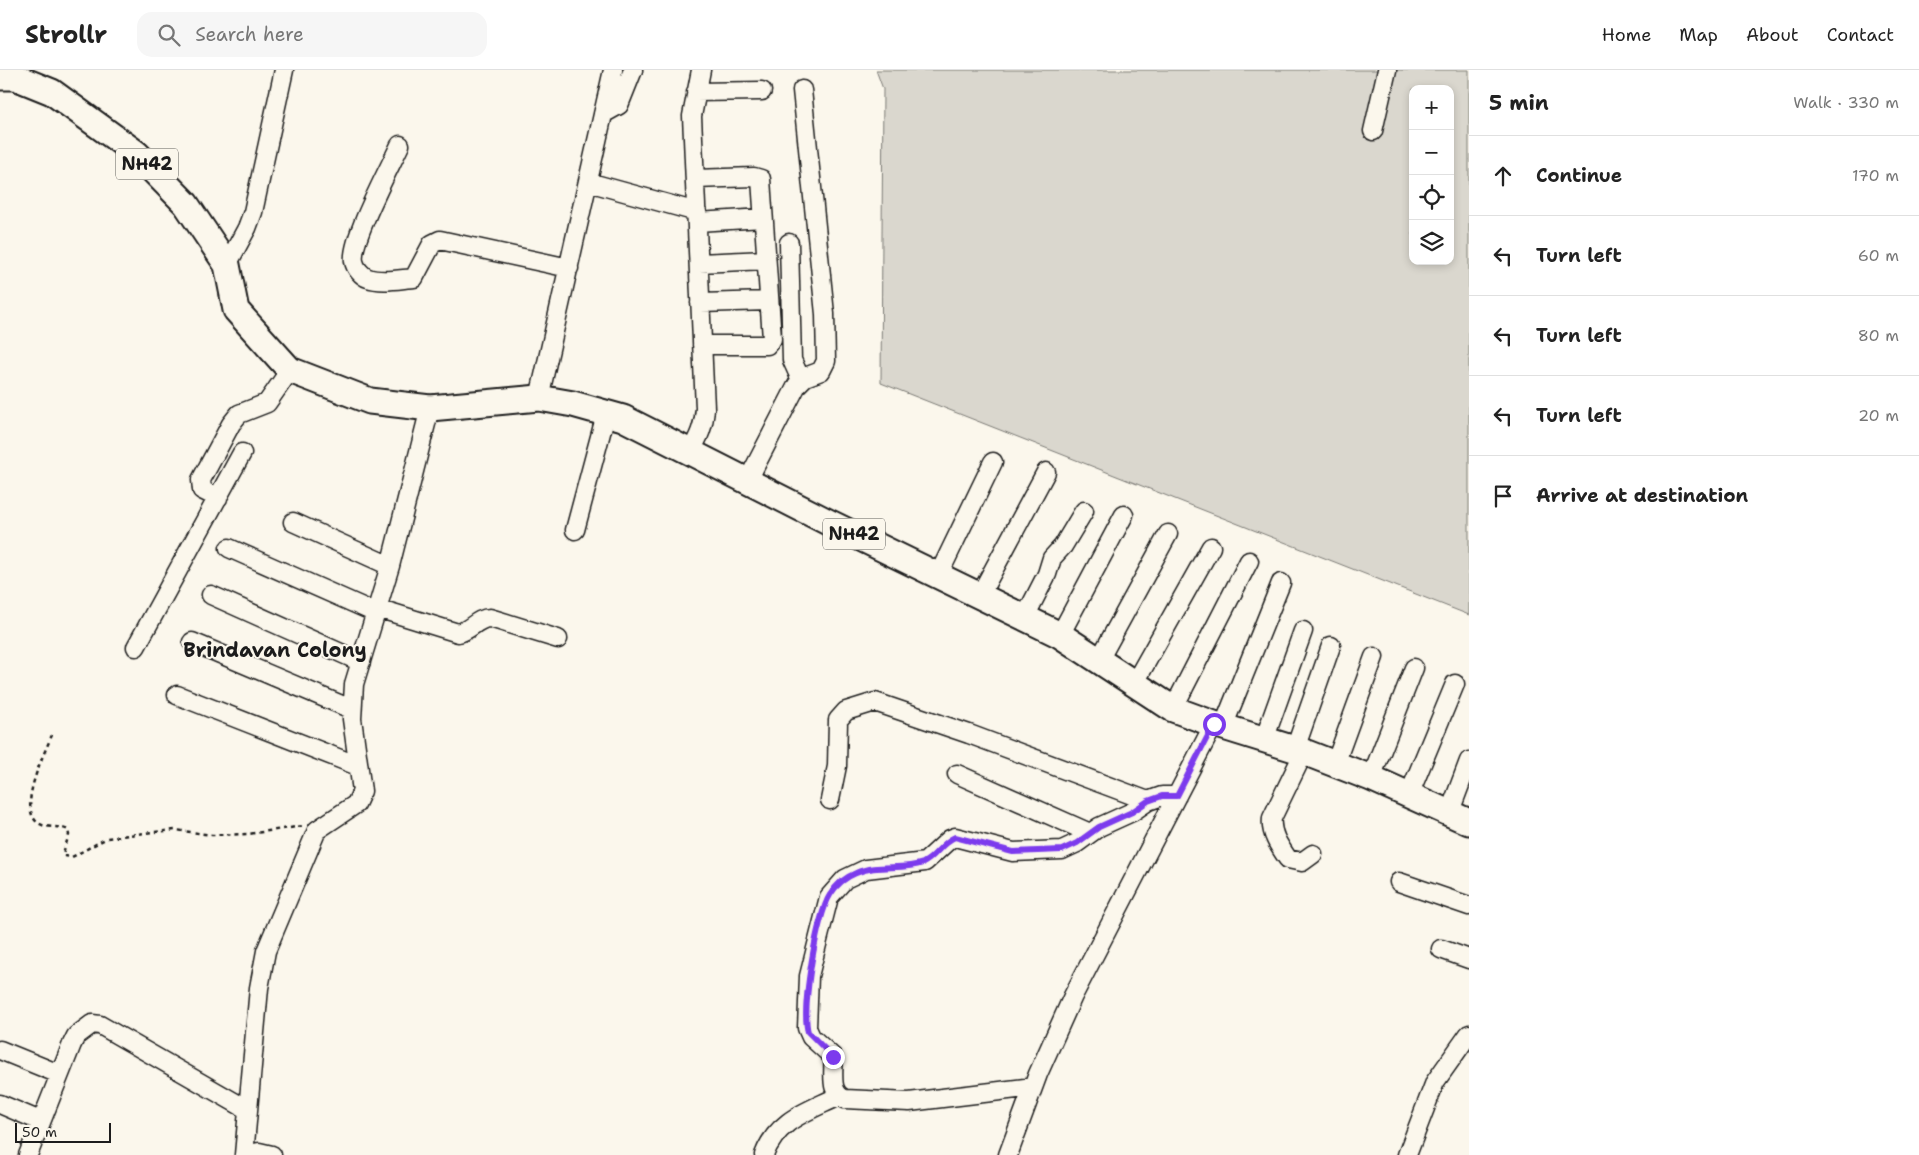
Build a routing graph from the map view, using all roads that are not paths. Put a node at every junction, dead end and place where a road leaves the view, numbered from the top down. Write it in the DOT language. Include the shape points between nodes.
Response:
graph roads {
  1 [pos="284,70"];
  2 [pos="613,70"];
  3 [pos="633,70"];
  4 [pos="701,70"];
  5 [pos="1387,70"];
  6 [pos="0,77"];
  7 [pos="802,90"];
  8 [pos="762,91"];
  9 [pos="696,92"];
  10 [pos="603,114"];
  11 [pos="1373,131"];
  12 [pos="400,145"];
  13 [pos="695,179"];
  14 [pos="588,182"];
  15 [pos="697,217"];
  16 [pos="763,218"];
  17 [pos="789,244"];
  18 [pos="766,260"];
  19 [pos="699,263"];
  20 [pos="227,265"];
  21 [pos="569,268"];
  22 [pos="768,301"];
  23 [pos="700,303"];
  24 [pos="702,345"];
  25 [pos="290,370"];
  26 [pos="801,380"];
  27 [pos="540,398"];
  28 [pos="430,408"];
  29 [pos="606,414"];
  30 [pos="690,452"];
  31 [pos="242,453"];
  32 [pos="993,462"];
  33 [pos="1046,472"];
  34 [pos="748,480"];
  35 [pos="218,498"];
  36 [pos="1084,511"];
  37 [pos="1124,515"];
  38 [pos="293,522"];
  39 [pos="575,530"];
  40 [pos="1168,534"];
  41 [pos="1211,547"];
  42 [pos="229,548"];
  43 [pos="1249,561"];
  44 [pos="390,566"];
  45 [pos="939,574"];
  46 [pos="1281,583"];
  47 [pos="980,594"];
  48 [pos="211,596"];
  49 [pos="376,610"];
  50 [pos="1025,616"];
  51 [pos="1303,631"];
  52 [pos="1060,635"];
  53 [pos="558,639"];
  54 [pos="192,642"];
  55 [pos="136,646"];
  56 [pos="1331,646"];
  57 [pos="1374,657"];
  58 [pos="1099,660"];
  59 [pos="361,662"];
  60 [pos="1414,668"];
  61 [pos="1134,684"];
  62 [pos="1455,684"];
  63 [pos="178,695"];
  64 [pos="351,709"];
  65 [pos="1173,709"];
  66 [pos="1219,726"];
  67 [pos="1264,740"];
  68 [pos="1299,751"];
  69 [pos="1469,761"];
  70 [pos="1335,764"];
  71 [pos="358,766"];
  72 [pos="956,774"];
  73 [pos="1372,778"];
  74 [pos="1409,795"];
  75 [pos="1177,796"];
  76 [pos="830,800"];
  77 [pos="1148,801"];
  78 [pos="1459,818"];
  79 [pos="1090,833"];
  80 [pos="1313,854"];
  81 [pos="1399,882"];
  82 [pos="1469,906"];
  83 [pos="1441,949"];
  84 [pos="1469,959"];
  85 [pos="1469,1034"];
  86 [pos="0,1050"];
  87 [pos="59,1074"];
  88 [pos="1033,1087"];
  89 [pos="839,1096"];
  90 [pos="0,1104"];
  91 [pos="248,1110"];
  92 [pos="40,1121"];
  93 [pos="28,1155"];
  94 [pos="244,1155"];
  95 [pos="272,1155"];
  96 [pos="764,1155"];
  97 [pos="1008,1155"];
  98 [pos="1408,1155"];
  1 -- 20 [label="street" via="253,212"];
  2 -- 10 [label="street"];
  3 -- 10 [label="street" via="619,105"];
  4 -- 9 [label="street"];
  5 -- 11 [label="street"];
  6 -- 20 [label="highway, NH42" via="15,78 52,92 136,153 186,204"];
  7 -- 26 [label="street" via="825,314 826,361 820,371"];
  8 -- 9 [label="street"];
  9 -- 13 [label="street" via="692,116"];
  10 -- 14 [label="street"];
  12 -- 21 [label="street" via="354,251 354,262 363,276 375,280 414,278 432,244 440,240"];
  13 -- 15 [label="street"];
  13 -- 16 [label="street" via="759,178"];
  14 -- 15 [label="street"];
  14 -- 21 [label="street"];
  15 -- 16 [label="street"];
  15 -- 19 [label="street"];
  16 -- 18 [label="street"];
  17 -- 26 [label="street" via="792,360"];
  18 -- 19 [label="street"];
  18 -- 22 [label="street"];
  19 -- 23 [label="street"];
  20 -- 25 [label="highway, NH42" via="236,310"];
  21 -- 27 [label="street"];
  22 -- 23 [label="street"];
  22 -- 24 [label="street" via="772,339 767,345"];
  23 -- 24 [label="street"];
  24 -- 30 [label="street" via="704,423"];
  25 -- 28 [label="highway, NH42" via="370,401"];
  25 -- 35 [label="street" via="267,403 239,414 231,424 201,480 202,490"];
  26 -- 34 [label="street"];
  27 -- 28 [label="highway, NH42"];
  27 -- 29 [label="highway, NH42"];
  28 -- 44 [label="street"];
  29 -- 30 [label="highway, NH42" via="623,418"];
  29 -- 39 [label="street"];
  30 -- 34 [label="highway, NH42"];
  31 -- 35 [label="street"];
  32 -- 45 [label="street"];
  33 -- 47 [label="street"];
  34 -- 45 [label="highway, NH42"];
  35 -- 55 [label="street"];
  36 -- 50 [label="street" via="1052,558"];
  37 -- 52 [label="street"];
  38 -- 44 [label="street"];
  40 -- 58 [label="street"];
  41 -- 61 [label="street"];
  42 -- 49 [label="street"];
  43 -- 65 [label="street"];
  44 -- 49 [label="street"];
  45 -- 47 [label="highway, NH42"];
  46 -- 66 [label="street"];
  47 -- 50 [label="highway, NH42"];
  48 -- 59 [label="street"];
  49 -- 53 [label="street" via="458,633 483,618 490,618"];
  49 -- 59 [label="street"];
  50 -- 52 [label="highway, NH42"];
  51 -- 67 [label="street"];
  52 -- 58 [label="highway, NH42"];
  54 -- 64 [label="street"];
  56 -- 68 [label="street"];
  57 -- 70 [label="street"];
  58 -- 61 [label="highway, NH42"];
  59 -- 64 [label="street"];
  60 -- 73 [label="street"];
  61 -- 65 [label="highway, NH42"];
  62 -- 74 [label="street"];
  63 -- 71 [label="street"];
  64 -- 71 [label="street"];
  65 -- 66 [label="highway, NH42"];
  66 -- 67 [label="highway, NH42"];
  66 -- 75 [label="street"];
  67 -- 68 [label="highway, NH42"];
  68 -- 70 [label="highway, NH42"];
  68 -- 80 [label="street" via="1271,826 1288,859 1302,862"];
  69 -- 78 [label="street"];
  70 -- 73 [label="highway, NH42"];
  71 -- 91 [label="street" via="360,799 325,823 311,841 266,951 259,988"];
  72 -- 79 [label="street"];
  73 -- 74 [label="highway, NH42"];
  74 -- 78 [label="highway, NH42"];
  75 -- 77 [label="street" via="1162,796"];
  75 -- 88 [label="street" via="1073,996"];
  76 -- 77 [label="street" via="838,766 838,720 846,711 875,702"];
  77 -- 79 [label="street"];
  79 -- 89 [label="street" via="1069,848 1050,852 1013,852 955,837 925,862 866,869 845,879 834,889 826,905 809,976 807,1028 833,1057 834,1087"];
  81 -- 82 [label="street"];
  83 -- 84 [label="street"];
  85 -- 98 [label="street" via="1438,1077"];
  86 -- 87 [label="street"];
  87 -- 91 [label="street" via="76,1036 92,1024 100,1025"];
  87 -- 92 [label="street"];
  88 -- 89 [label="street" via="909,1102"];
  88 -- 97 [label="street"];
  89 -- 96 [label="street" via="780,1127"];
  90 -- 92 [label="street"];
  91 -- 94 [label="street"];
  92 -- 93 [label="street"];
  94 -- 95 [label="street" via="258,1152"];
}
